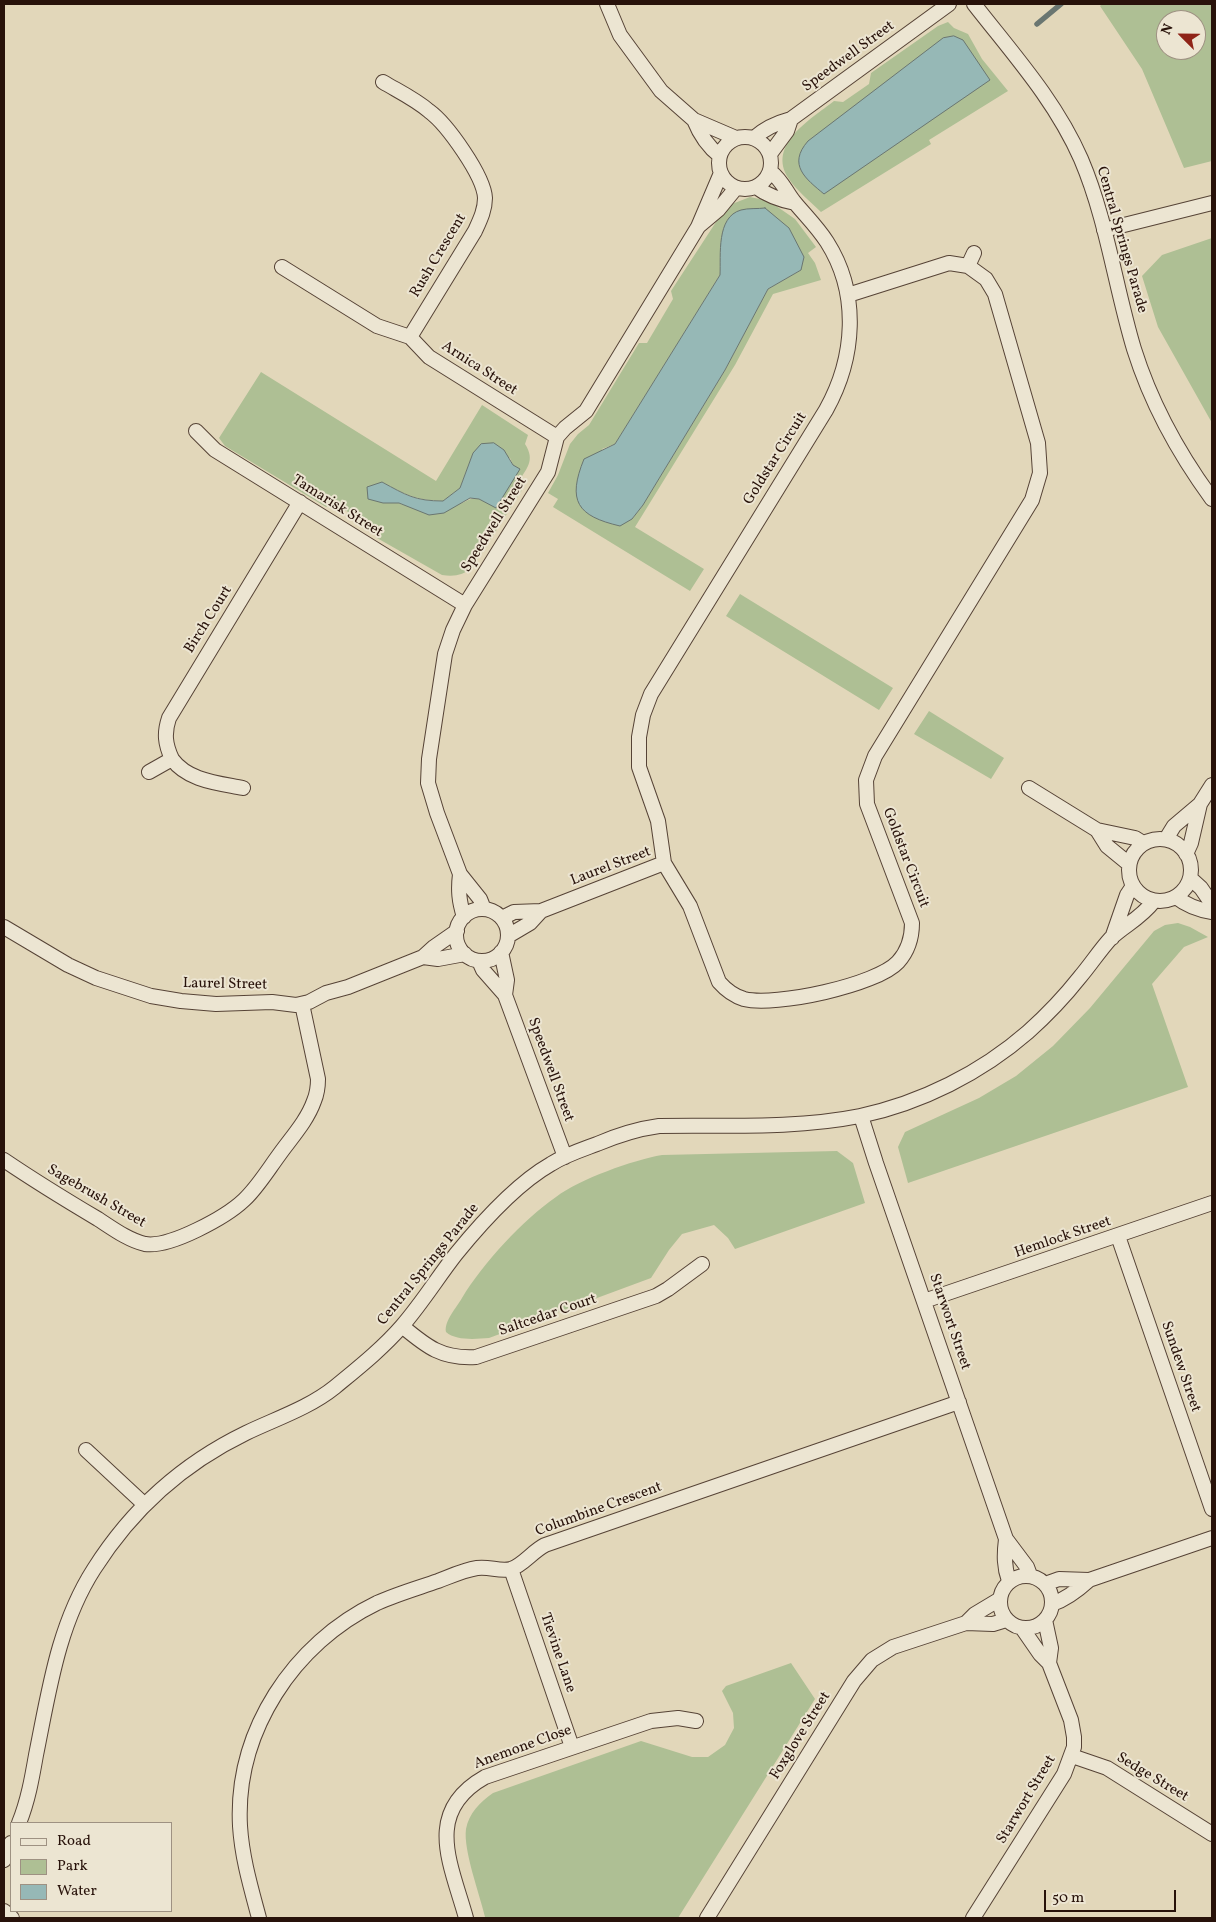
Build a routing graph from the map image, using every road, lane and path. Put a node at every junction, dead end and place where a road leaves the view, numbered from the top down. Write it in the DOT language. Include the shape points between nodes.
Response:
graph roads {
  1 [pos="607,4"];
  2 [pos="949,4"];
  3 [pos="974,4"];
  4 [pos="383,82"];
  5 [pos="792,119"];
  6 [pos="694,120"];
  7 [pos="736,138"];
  8 [pos="754,138"];
  9 [pos="770,154"];
  10 [pos="720,156"];
  11 [pos="770,171"];
  12 [pos="721,173"];
  13 [pos="756,187"];
  14 [pos="736,188"];
  15 [pos="795,203"];
  16 [pos="1212,203"];
  17 [pos="698,227"];
  18 [pos="1104,230"];
  19 [pos="282,267"];
  20 [pos="848,295"];
  21 [pos="410,337"];
  22 [pos="196,431"];
  23 [pos="557,438"];
  24 [pos="1212,499"];
  25 [pos="300,502"];
  26 [pos="465,605"];
  27 [pos="172,759"];
  28 [pos="149,772"];
  29 [pos="1212,785"];
  30 [pos="243,788"];
  31 [pos="1028,788"];
  32 [pos="1200,804"];
  33 [pos="1097,830"];
  34 [pos="1166,840"];
  35 [pos="1144,843"];
  36 [pos="1186,854"];
  37 [pos="664,864"];
  38 [pos="1129,864"];
  39 [pos="460,874"];
  40 [pos="1190,878"];
  41 [pos="1133,886"];
  42 [pos="1176,897"];
  43 [pos="1154,901"];
  44 [pos="1212,904"];
  45 [pos="484,909"];
  46 [pos="541,911"];
  47 [pos="1212,912"];
  48 [pos="464,916"];
  49 [pos="502,918"];
  50 [pos="4,927"];
  51 [pos="456,931"];
  52 [pos="508,936"];
  53 [pos="1112,938"];
  54 [pos="501,952"];
  55 [pos="465,954"];
  56 [pos="423,957"];
  57 [pos="479,961"];
  58 [pos="505,995"];
  59 [pos="302,1004"];
  60 [pos="861,1116"];
  61 [pos="565,1157"];
  62 [pos="4,1160"];
  63 [pos="1212,1204"];
  64 [pos="1118,1236"];
  65 [pos="702,1264"];
  66 [pos="924,1302"];
  67 [pos="402,1326"];
  68 [pos="959,1402"];
  69 [pos="86,1450"];
  70 [pos="144,1504"];
  71 [pos="1212,1509"];
  72 [pos="1212,1538"];
  73 [pos="1006,1539"];
  74 [pos="512,1569"];
  75 [pos="1030,1576"];
  76 [pos="1089,1580"];
  77 [pos="1009,1581"];
  78 [pos="1045,1584"];
  79 [pos="1000,1599"];
  80 [pos="1052,1604"];
  81 [pos="1006,1620"];
  82 [pos="1045,1620"];
  83 [pos="966,1623"];
  84 [pos="1022,1628"];
  85 [pos="1049,1663"];
  86 [pos="696,1721"];
  87 [pos="572,1747"];
  88 [pos="1072,1756"];
  89 [pos="19,1822"];
  90 [pos="1212,1834"];
  91 [pos="10,1845"];
  92 [pos="4,1860"];
  93 [pos="4,1911"];
  94 [pos="12,1918"];
  95 [pos="259,1918"];
  96 [pos="466,1918"];
  97 [pos="706,1918"];
  98 [pos="973,1918"];
  1 -- 6 [label="street" via="620,35 661,91"];
  2 -- 5 [label="street, Speedwell Street"];
  3 -- 18 [label="street, Central Springs Parade" via="1028,70 1064,123 1094,194"];
  4 -- 21 [label="street, Rush Crescent" via="437,117 478,175 485,197 482,218"];
  5 -- 8 [label="street, Speedwell Street" via="764,129"];
  5 -- 9 [label="street, Speedwell Street" via="787,132"];
  6 -- 7 [label="street"];
  6 -- 10 [label="street" via="700,135"];
  7 -- 8 [label="street"];
  7 -- 10 [label="street"];
  8 -- 9 [label="street"];
  9 -- 11 [label="street"];
  10 -- 12 [label="street"];
  11 -- 13 [label="street"];
  11 -- 15 [label="street, Goldstar Circuit" via="780,179"];
  12 -- 14 [label="street"];
  12 -- 17 [label="street, Speedwell Street"];
  13 -- 14 [label="street"];
  13 -- 15 [label="street" via="780,200"];
  14 -- 17 [label="street, Speedwell Street" via="723,205"];
  15 -- 20 [label="street, Goldstar Circuit" via="828,243"];
  16 -- 18 [label="street"];
  17 -- 23 [label="street, Speedwell Street" via="586,411"];
  18 -- 24 [label="street, Central Springs Parade" via="1134,350 1169,432"];
  19 -- 21 [label="street, Arnica Street" via="377,326"];
  20 -- 37 [label="street, Goldstar Circuit" via="850,335 835,393 646,704 638,737 638,754 642,779 658,821"];
  20 -- 37 [label="street, Goldstar Circuit" via="949,263 971,260 995,294 1038,443 1040,473 1032,500 875,756 866,780 867,804 912,923 907,947 892,967 866,980 816,994 744,999 719,982 690,906"];
  21 -- 23 [label="street, Arnica Street" via="429,357"];
  22 -- 25 [label="street, Tamarisk Street" via="215,450"];
  23 -- 26 [label="street, Speedwell Street" via="548,472"];
  25 -- 26 [label="street, Tamarisk Street"];
  25 -- 27 [label="street, Birch Court" via="169,718 165,739"];
  26 -- 39 [label="street, Speedwell Street" via="445,654 428,771 431,795"];
  27 -- 28 [label="street"];
  27 -- 30 [label="street" via="194,776"];
  29 -- 32 [label="street"];
  31 -- 33 [label="street"];
  32 -- 34 [label="street" via="1174,826"];
  32 -- 36 [label="street" via="1192,843"];
  33 -- 35 [label="street"];
  33 -- 38 [label="street" via="1107,846"];
  34 -- 35 [label="street"];
  34 -- 36 [label="street" via="1174,842"];
  35 -- 38 [label="street"];
  36 -- 40 [label="street"];
  37 -- 46 [label="street, Laurel Street"];
  38 -- 41 [label="street"];
  39 -- 45 [label="street, Speedwell Street"];
  39 -- 48 [label="street, Speedwell Street" via="458,890"];
  40 -- 42 [label="street"];
  40 -- 44 [label="street"];
  41 -- 43 [label="street" via="1145,898"];
  41 -- 53 [label="street, Central Springs Parade"];
  42 -- 43 [label="street"];
  42 -- 47 [label="street" via="1202,911"];
  43 -- 53 [label="street, Central Springs Parade" via="1140,917"];
  45 -- 48 [label="street"];
  45 -- 49 [label="street"];
  46 -- 49 [label="street, Laurel Street" via="514,912"];
  46 -- 52 [label="street, Laurel Street" via="530,923"];
  48 -- 51 [label="street"];
  49 -- 52 [label="street"];
  50 -- 59 [label="street, Laurel Street" via="75,968 151,996 216,1004"];
  51 -- 55 [label="street"];
  51 -- 56 [label="street, Laurel Street"];
  52 -- 54 [label="street"];
  53 -- 60 [label="street, Central Springs Parade" via="1054,1007 996,1056 935,1091"];
  54 -- 57 [label="street" via="495,958"];
  54 -- 58 [label="street, Speedwell Street" via="507,980"];
  55 -- 56 [label="street, Laurel Street" via="438,959"];
  55 -- 57 [label="street"];
  56 -- 59 [label="street, Laurel Street"];
  57 -- 58 [label="street, Speedwell Street"];
  58 -- 61 [label="street, Speedwell Street"];
  59 -- 62 [label="street, Sagebrush Street" via="318,1079 314,1102 249,1195 232,1210 202,1226 166,1243 136,1241"];
  60 -- 61 [label="street, Central Springs Parade" via="782,1124 641,1128"];
  60 -- 66 [label="street, Starwort Street"];
  61 -- 67 [label="street, Central Springs Parade" via="534,1175 496,1209 455,1256"];
  63 -- 64 [label="street, Hemlock Street"];
  64 -- 66 [label="street, Hemlock Street"];
  64 -- 71 [label="street, Sundew Street"];
  65 -- 67 [label="street, Saltcedar Court" via="656,1296 476,1357 442,1354"];
  66 -- 68 [label="street, Starwort Street"];
  67 -- 70 [label="street, Central Springs Parade" via="382,1347 316,1401 222,1445 170,1480"];
  68 -- 73 [label="street, Starwort Street"];
  68 -- 74 [label="street, Columbine Crescent" via="545,1545"];
  69 -- 70 [label="street"];
  70 -- 89 [label="street, Central Springs Parade" via="95,1566 70,1617 58,1652 29,1793"];
  72 -- 76 [label="street"];
  73 -- 75 [label="street, Starwort Street"];
  73 -- 77 [label="street, Starwort Street" via="1005,1570"];
  74 -- 87 [label="street, Tievine Lane"];
  74 -- 95 [label="street" via="486,1567 468,1570 378,1603 334,1629 293,1668 260,1723 244,1776 240,1816 242,1848"];
  75 -- 77 [label="street"];
  75 -- 78 [label="street"];
  76 -- 78 [label="street" via="1059,1580"];
  76 -- 80 [label="street" via="1062,1601"];
  77 -- 79 [label="street"];
  78 -- 80 [label="street" via="1050,1590"];
  79 -- 81 [label="street"];
  79 -- 83 [label="street, Foxglove Street"];
  80 -- 82 [label="street"];
  81 -- 83 [label="street, Foxglove Street" via="993,1624"];
  81 -- 84 [label="street"];
  82 -- 84 [label="street" via="1030,1628"];
  82 -- 85 [label="street, Starwort Street" via="1051,1648"];
  83 -- 97 [label="street, Foxglove Street" via="893,1647 862,1670"];
  84 -- 85 [label="street, Starwort Street"];
  85 -- 88 [label="street, Starwort Street" via="1073,1729"];
  86 -- 87 [label="street, Anemone Close" via="678,1718 651,1721"];
  87 -- 96 [label="street, Anemone Close" via="485,1777 458,1798 449,1815 445,1838"];
  88 -- 90 [label="street, Sedge Street" via="1107,1768"];
  88 -- 98 [label="street, Starwort Street" via="1064,1774"];
  91 -- 92 [label="street"];
  93 -- 94 [label="street"];
}
